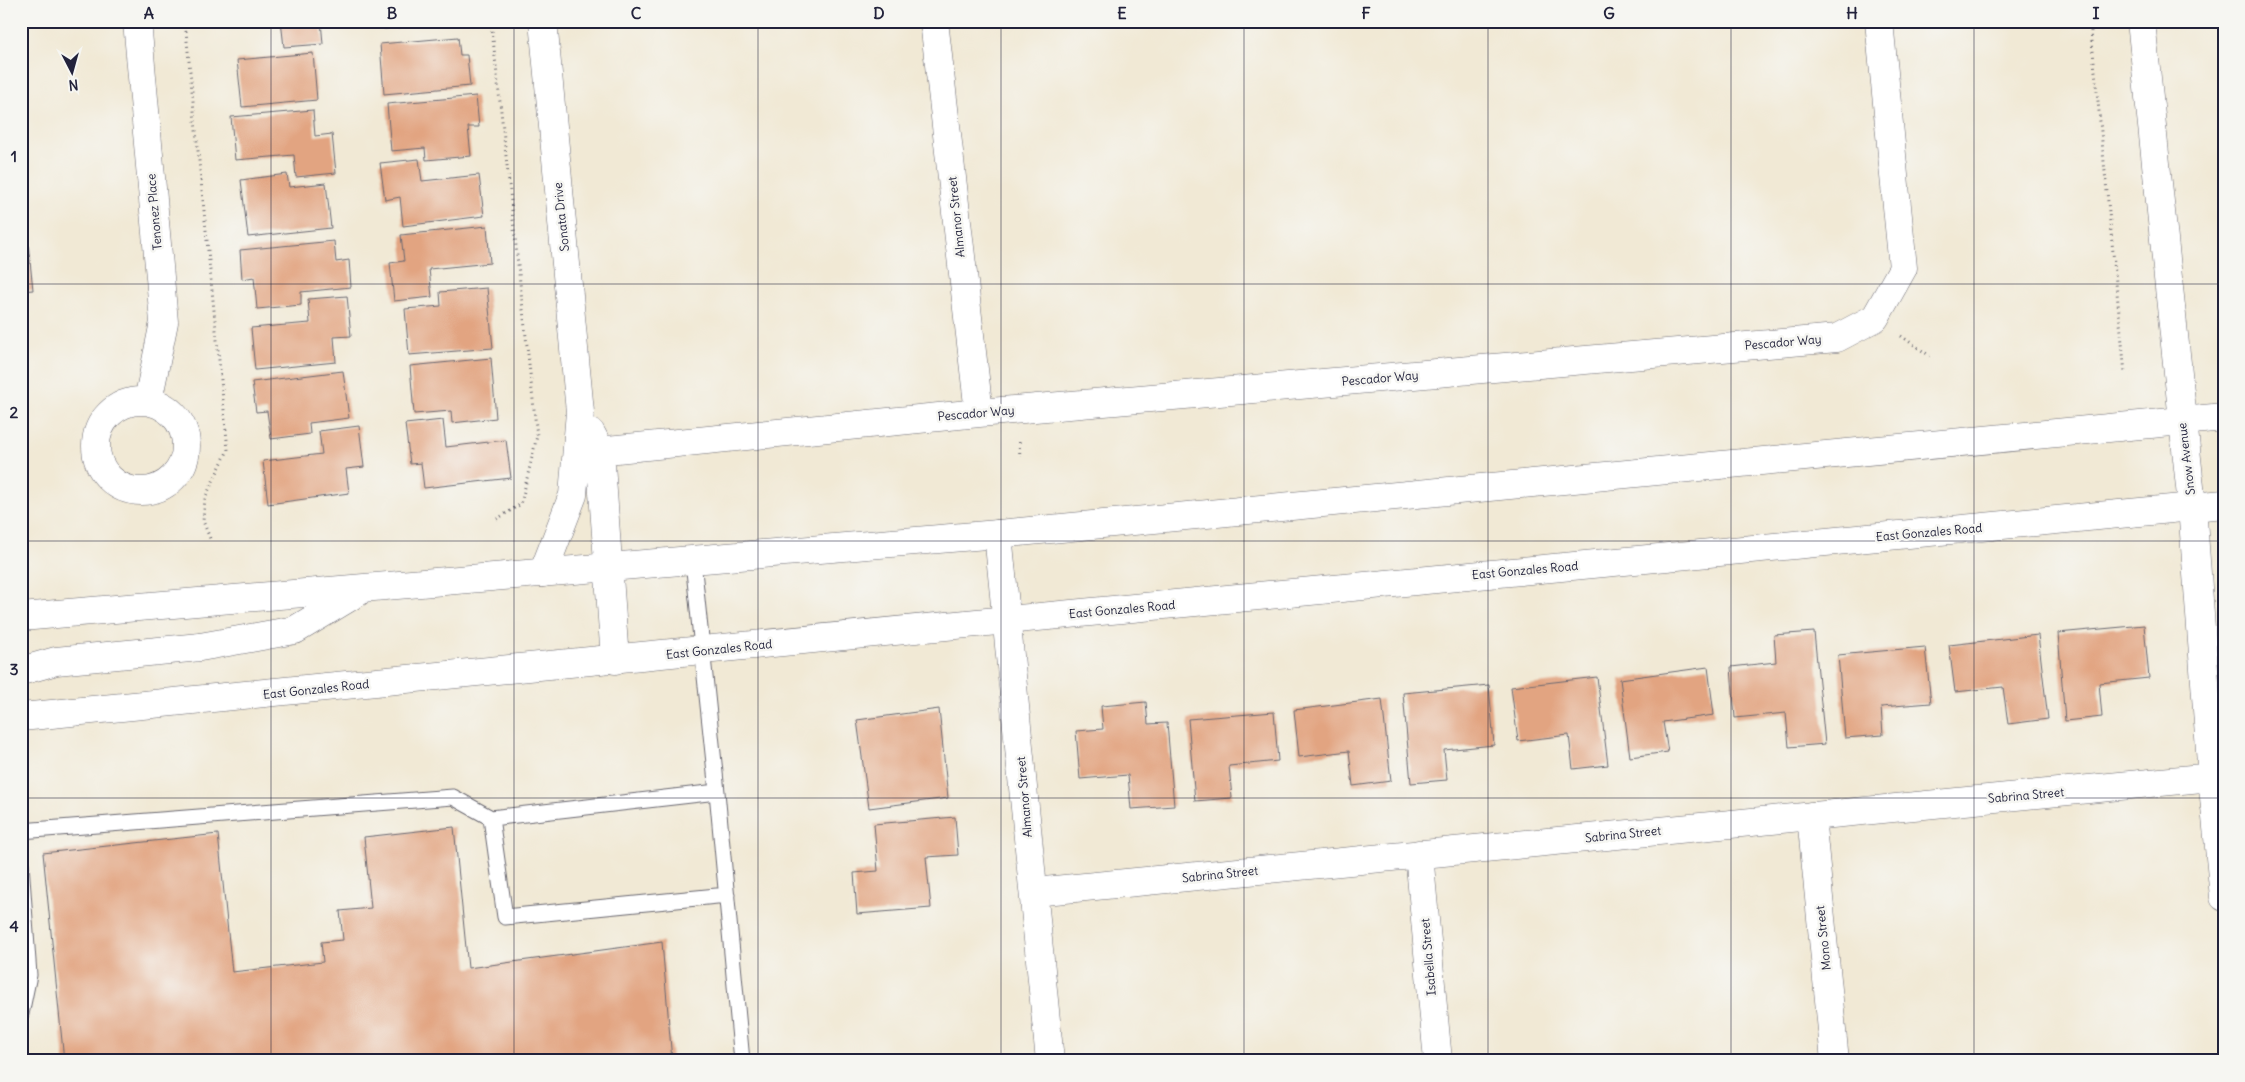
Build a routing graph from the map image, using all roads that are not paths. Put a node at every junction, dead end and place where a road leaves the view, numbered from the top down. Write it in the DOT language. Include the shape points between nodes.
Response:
graph roads {
  1 [pos="137,21"];
  2 [pos="543,21"];
  3 [pos="934,21"];
  4 [pos="1879,21"];
  5 [pos="2141,21"];
  6 [pos="148,402"];
  7 [pos="979,413"];
  8 [pos="2224,417"];
  9 [pos="2182,421"];
  10 [pos="588,452"];
  11 [pos="2224,504"];
  12 [pos="2192,506"];
  13 [pos="998,534"];
  14 [pos="693,561"];
  15 [pos="610,568"];
  16 [pos="544,573"];
  17 [pos="364,589"];
  18 [pos="21,617"];
  19 [pos="1008,620"];
  20 [pos="702,650"];
  21 [pos="615,660"];
  22 [pos="21,671"];
  23 [pos="21,717"];
  24 [pos="2212,777"];
  25 [pos="718,792"];
  26 [pos="1811,816"];
  27 [pos="491,818"];
  28 [pos="21,831"];
  29 [pos="1418,854"];
  30 [pos="21,864"];
  31 [pos="1034,892"];
  32 [pos="727,894"];
  33 [pos="2224,897"];
  34 [pos="25,975"];
  35 [pos="21,1014"];
  36 [pos="742,1061"];
  37 [pos="1050,1061"];
  38 [pos="1438,1061"];
  39 [pos="1835,1061"];
  1 -- 6 [label="street, Tenonez Place" via="164,322"];
  2 -- 10 [label="street, Sonata Drive" via="580,412"];
  3 -- 7 [label="street, Almanor Street"];
  4 -- 7 [label="street, Pescador Way" via="1903,268 1875,318 1837,338"];
  5 -- 9 [label="street, Snow Avenue"];
  7 -- 10 [label="street, Pescador Way"];
  8 -- 9 [label="street"];
  9 -- 12 [label="street, Snow Avenue"];
  9 -- 13 [label="street"];
  10 -- 15 [label="street, Sonata Drive"];
  10 -- 16 [label="street, Sonata Drive"];
  11 -- 12 [label="street, East Gonzales Road"];
  12 -- 19 [label="street, East Gonzales Road"];
  12 -- 24 [label="street, Snow Avenue"];
  13 -- 14 [label="street"];
  13 -- 19 [label="street, Almanor Street"];
  14 -- 15 [label="street"];
  14 -- 20 [label="lane"];
  15 -- 16 [label="street"];
  15 -- 21 [label="street, Sonata Drive"];
  16 -- 17 [label="street"];
  17 -- 18 [label="street"];
  17 -- 22 [label="street" via="295,630 200,647 56,661"];
  19 -- 20 [label="street, East Gonzales Road"];
  19 -- 31 [label="street, Almanor Street"];
  20 -- 21 [label="street, East Gonzales Road"];
  20 -- 25 [label="lane"];
  21 -- 23 [label="street, East Gonzales Road"];
  24 -- 26 [label="street, Sabrina Street"];
  24 -- 33 [label="street, Snow Avenue"];
  25 -- 27 [label="lane"];
  25 -- 32 [label="lane"];
  26 -- 29 [label="street, Sabrina Street"];
  26 -- 39 [label="street, Mono Street"];
  27 -- 28 [label="lane" via="453,797"];
  27 -- 32 [label="lane" via="506,917"];
  29 -- 31 [label="street, Sabrina Street"];
  29 -- 38 [label="street, Isabella Street"];
  30 -- 34 [label="lane"];
  31 -- 37 [label="street, Almanor Street"];
  32 -- 36 [label="lane"];
  34 -- 35 [label="lane"];
}
